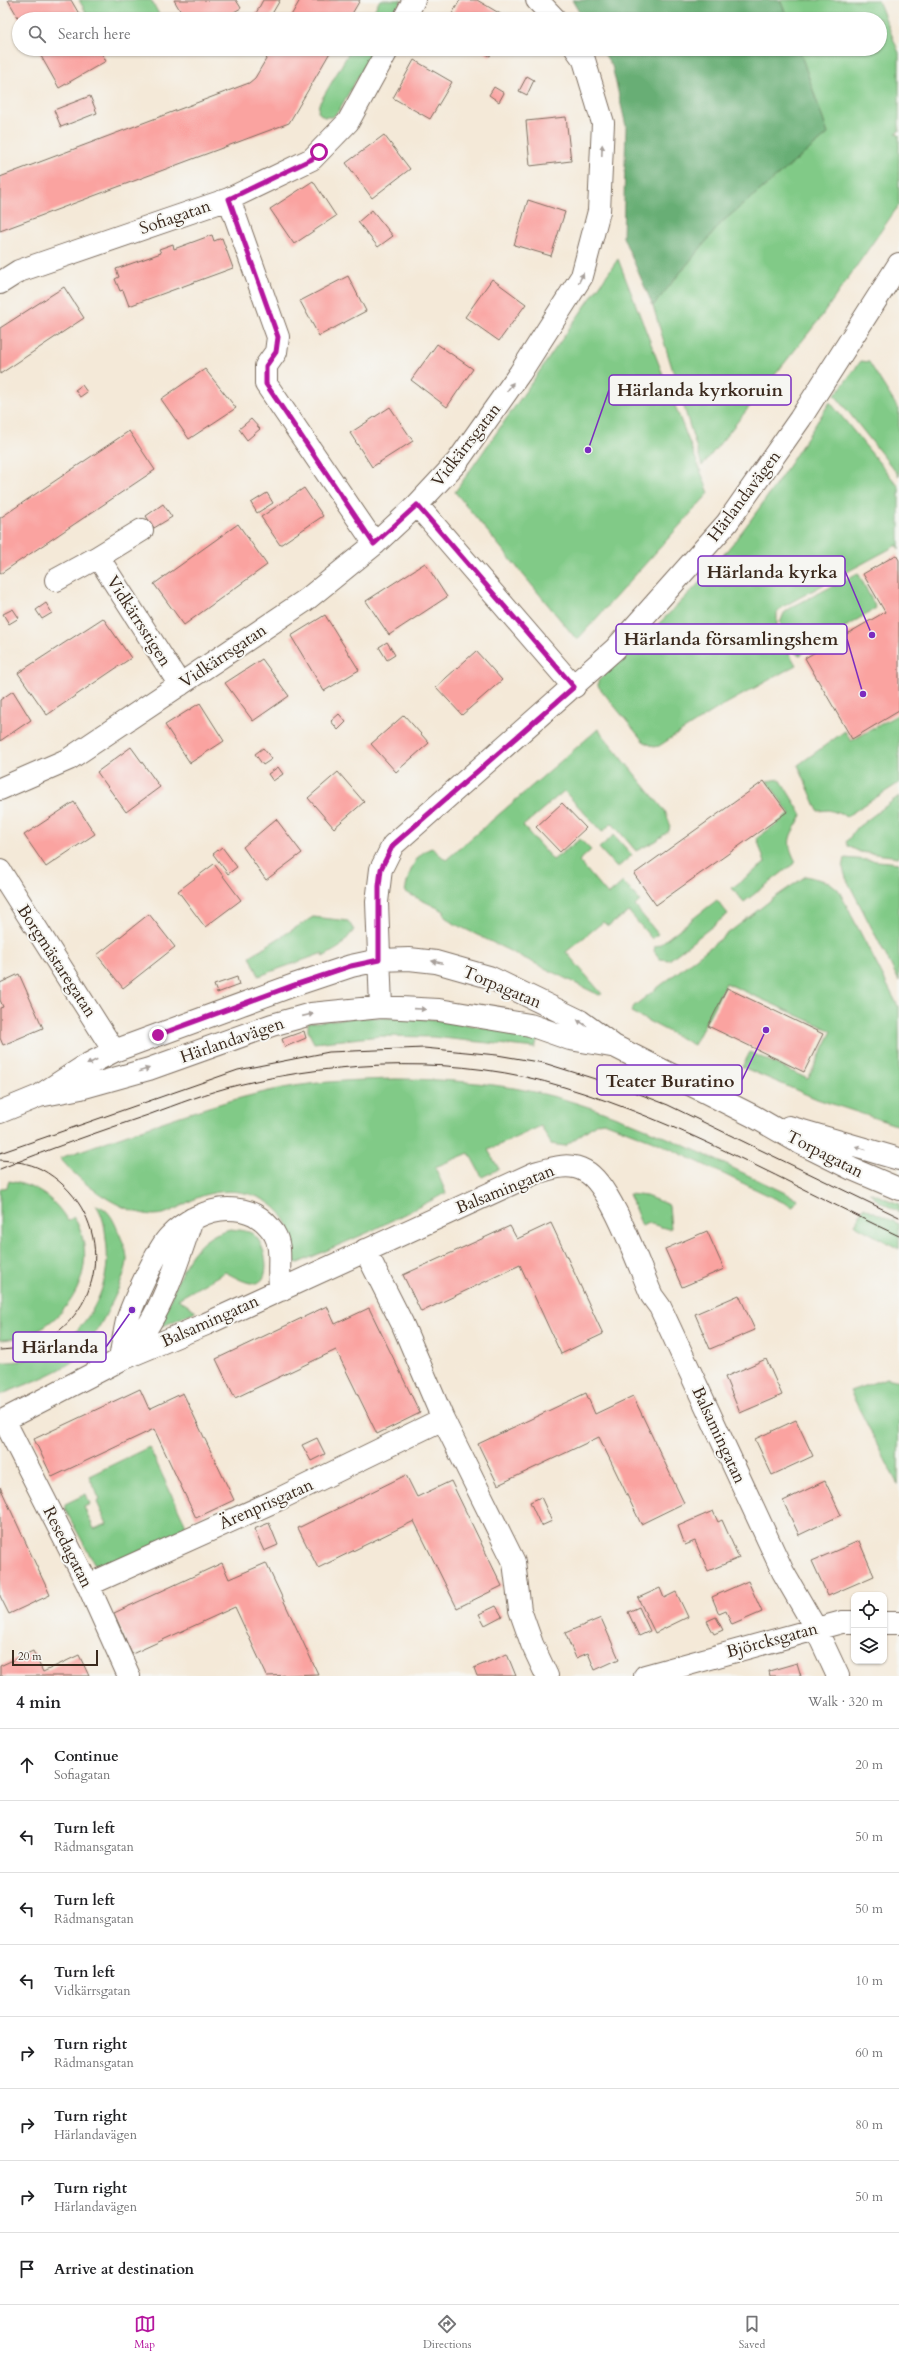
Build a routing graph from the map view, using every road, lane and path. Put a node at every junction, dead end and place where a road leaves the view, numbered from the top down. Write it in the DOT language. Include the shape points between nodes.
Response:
graph roads {
  1 [pos="414,0"];
  2 [pos="537,0"];
  3 [pos="408,12"];
  4 [pos="548,12"];
  5 [pos="384,56"];
  6 [pos="581,56"];
  7 [pos="229,199"];
  8 [pos="899,264"];
  9 [pos="0,283"];
  10 [pos="417,505"];
  11 [pos="142,530"];
  12 [pos="374,544"];
  13 [pos="98,557"];
  14 [pos="56,580"];
  15 [pos="180,685"];
  16 [pos="574,687"];
  17 [pos="0,789"];
  18 [pos="0,871"];
  19 [pos="379,960"];
  20 [pos="381,1007"];
  21 [pos="614,1046"];
  22 [pos="114,1051"];
  23 [pos="39,1096"];
  24 [pos="0,1112"];
  25 [pos="753,1116"];
  26 [pos="899,1159"];
  27 [pos="899,1189"];
  28 [pos="365,1250"];
  29 [pos="280,1290"];
  30 [pos="120,1360"];
  31 [pos="443,1420"];
  32 [pos="2,1421"];
  33 [pos="88,1585"];
  34 [pos="851,1622"];
  35 [pos="887,1623"];
  36 [pos="899,1623"];
  37 [pos="816,1629"];
  38 [pos="129,1676"];
  39 [pos="547,1676"];
  40 [pos="645,1676"];
  41 [pos="838,1676"];
  1 -- 3 [label="street"];
  2 -- 4 [label="street"];
  5 -- 7 [label="street, Sofiagatan" via="348,122 312,159"];
  10 -- 6 [label="street, Vidkärrsgatan, one-way" via="457,462 517,378 582,276 599,211 603,123"];
  7 -- 9 [label="street, Sofiagatan" via="19,271"];
  7 -- 12 [label="street" via="278,337 276,352 266,366 266,384"];
  8 -- 16 [label="street, Härlandavägen" via="800,419 727,523 616,649"];
  10 -- 12 [label="street, Vidkärrsgatan"];
  10 -- 16 [label="street"];
  11 -- 13 [label="street, Vidkärrsstigen"];
  12 -- 15 [label="street, Vidkärrsgatan" via="306,600"];
  13 -- 14 [label="street, Vidkärrsstigen"];
  13 -- 15 [label="street, Vidkärrsstigen"];
  15 -- 17 [label="street, Vidkärrsgatan" via="69,759"];
  16 -- 19 [label="street, Härlandavägen" via="393,845 381,869"];
  18 -- 22 [label="street, Borgmästaregatan"];
  19 -- 20 [label="street, Härlandavägen"];
  21 -- 19 [label="street, Torpagatan, one-way" via="580,1021 489,977 436,962 409,959"];
  19 -- 22 [label="street, Härlandavägen" via="351,966 294,985"];
  20 -- 21 [label="street, Torpagatan, one-way" via="477,1015 530,1025 570,1039"];
  23 -- 20 [label="street, Härlandavägen, one-way" via="116,1079 265,1027 311,1014"];
  21 -- 25 [label="street, Torpagatan"];
  22 -- 23 [label="street, Härlandavägen, one-way" via="85,1066"];
  23 -- 24 [label="street, Härlandavägen"];
  26 -- 25 [label="street, Torpagatan, one-way"];
  25 -- 27 [label="street, Torpagatan" via="809,1148"];
  28 -- 29 [label="street, Balsamingatan"];
  28 -- 31 [label="street" via="402,1323"];
  28 -- 37 [label="street, Balsamingatan" via="555,1166 585,1170 597,1179 608,1195 652,1296 660,1307 783,1572"];
  29 -- 30 [label="street, Balsamingatan"];
  29 -- 30 [label="street" via="277,1277 279,1253 274,1234 258,1215 237,1209 207,1212 192,1219 168,1237 156,1257 128,1320"];
  30 -- 32 [label="street, Balsamingatan"];
  31 -- 33 [label="street, Ärenprisgatan"];
  31 -- 39 [label="street" via="514,1562 520,1610"];
  32 -- 33 [label="street, Resedagatan"];
  33 -- 38 [label="street, Resedagatan"];
  34 -- 37 [label="street, Björcksgatan"];
  35 -- 36 [label="street"];
  37 -- 40 [label="street, Björcksgatan"];
  37 -- 41 [label="street, Balsamingatan"];
}
